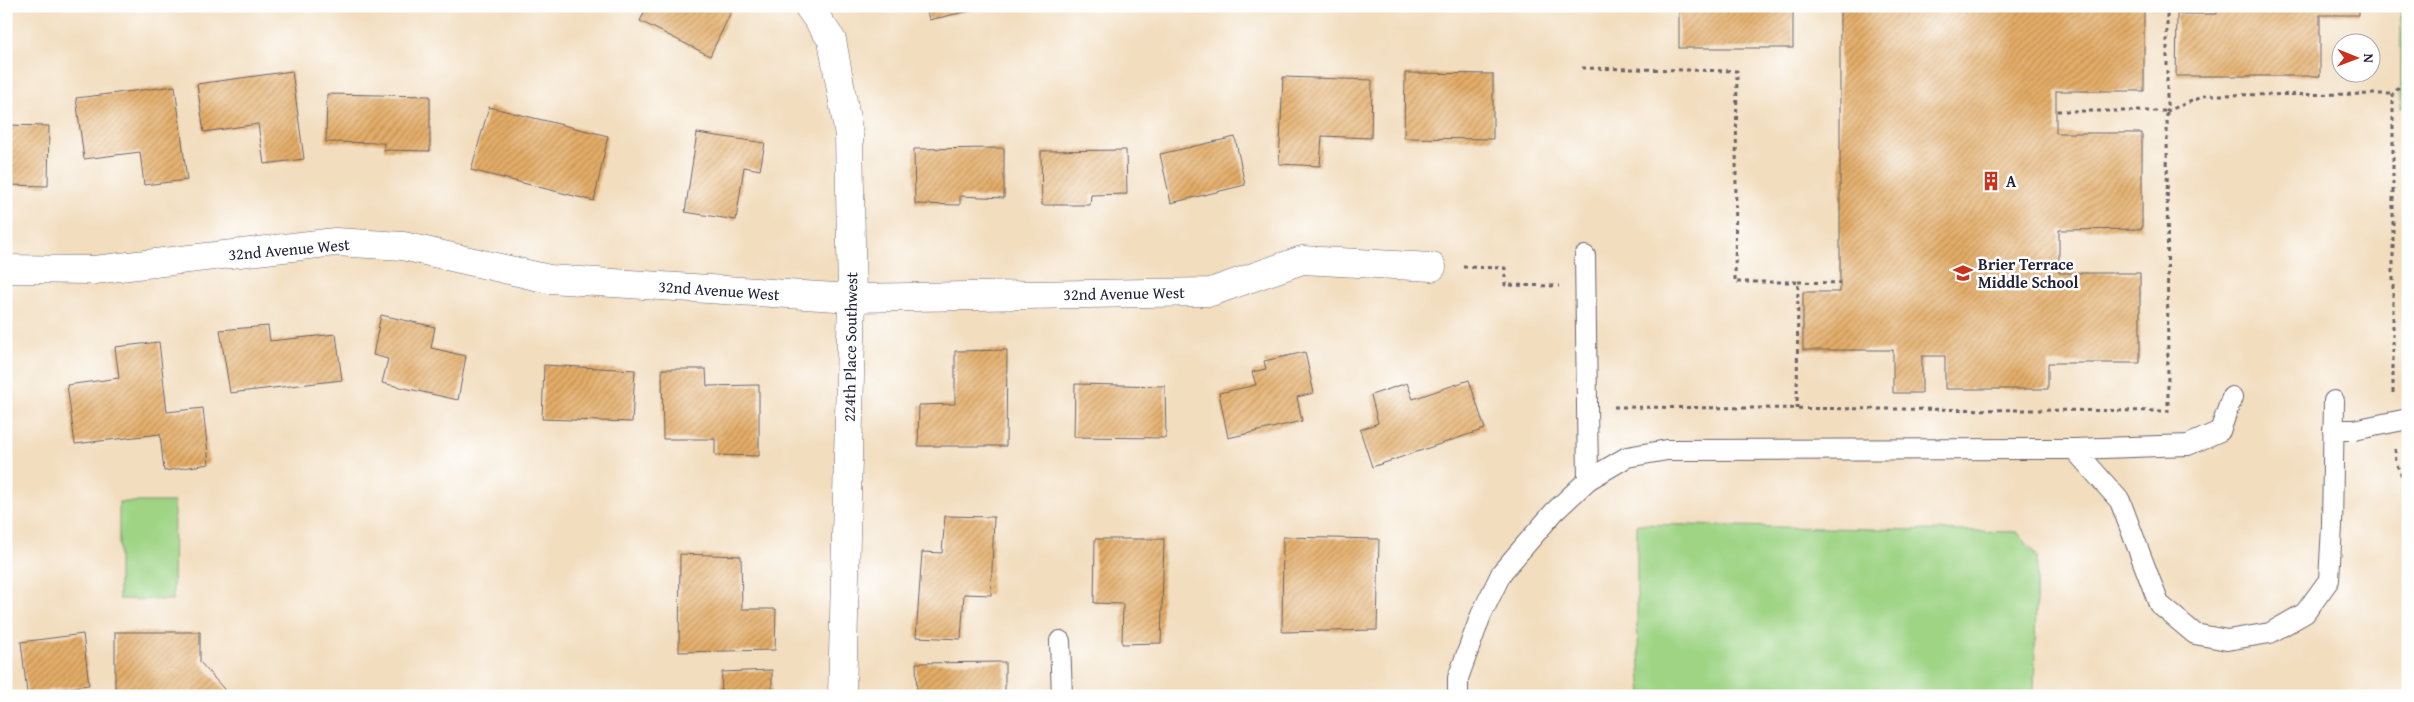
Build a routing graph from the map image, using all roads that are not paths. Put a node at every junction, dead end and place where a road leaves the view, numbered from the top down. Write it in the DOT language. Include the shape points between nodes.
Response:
graph roads {
  1 [pos="808,6"];
  2 [pos="1585,256"];
  3 [pos="1432,267"];
  4 [pos="6,269"];
  5 [pos="852,298"];
  6 [pos="2232,397"];
  7 [pos="2334,401"];
  8 [pos="2400,421"];
  9 [pos="2333,430"];
  10 [pos="2074,449"];
  11 [pos="1588,480"];
  12 [pos="1060,641"];
  13 [pos="842,696"];
  14 [pos="1062,696"];
  15 [pos="1458,696"];
  1 -- 5 [label="street, 224th Place Southwest" via="832,40 849,135"];
  2 -- 11 [label="lane"];
  3 -- 5 [label="street, 32nd Avenue West" via="1302,260 1211,292"];
  4 -- 5 [label="street, 32nd Avenue West" via="94,270 336,242 403,246 549,279"];
  5 -- 13 [label="street, 224th Place Southwest"];
  6 -- 10 [label="lane" via="2220,431 2188,445"];
  7 -- 9 [label="lane"];
  8 -- 9 [label="lane" via="2354,430"];
  9 -- 10 [label="lane" via="2329,580 2305,613 2270,633 2227,640 2196,634 2160,604 2120,501"];
  10 -- 11 [label="lane" via="1667,450 1628,457"];
  11 -- 15 [label="lane" via="1554,512 1502,572 1481,615 1458,678"];
  12 -- 14 [label="lane"];
}
